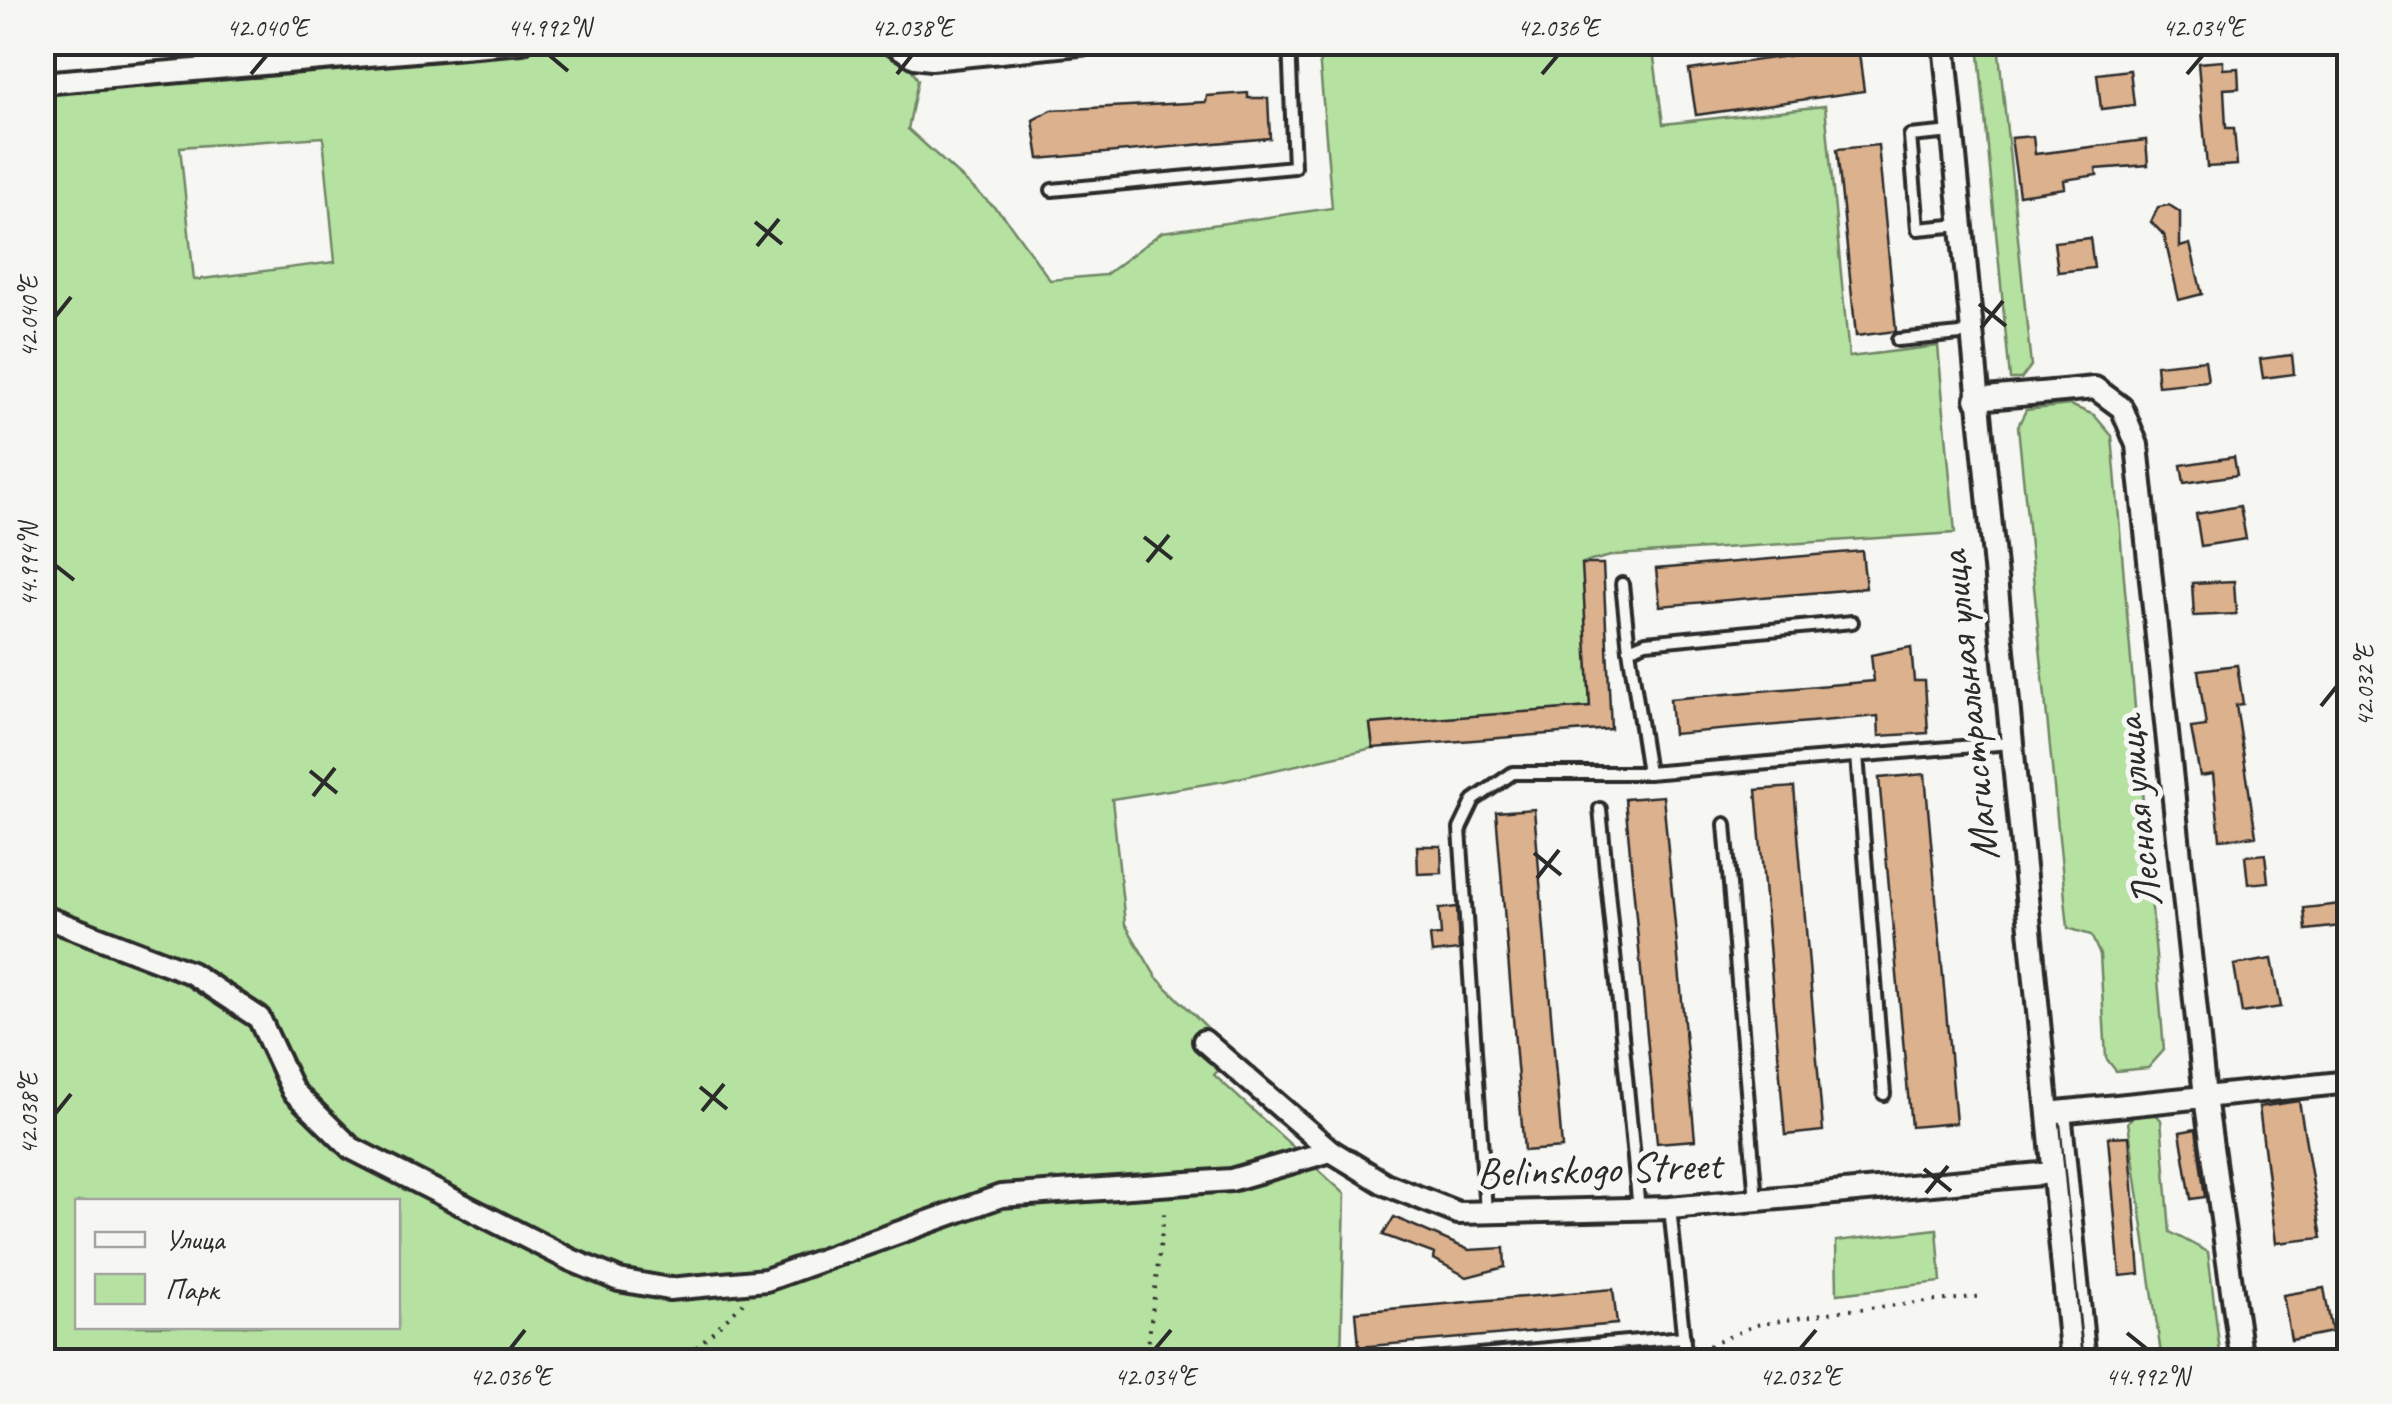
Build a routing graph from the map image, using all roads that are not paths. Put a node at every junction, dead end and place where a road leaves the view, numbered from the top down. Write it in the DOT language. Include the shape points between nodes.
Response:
graph roads {
  1 [pos="522,42"];
  2 [pos="892,42"];
  3 [pos="1098,42"];
  4 [pos="1289,42"];
  5 [pos="1689,42"];
  6 [pos="1743,42"];
  7 [pos="1944,42"];
  8 [pos="42,83"];
  9 [pos="1952,132"];
  10 [pos="1052,190"];
  11 [pos="1961,225"];
  12 [pos="1970,334"];
  13 [pos="1898,340"];
  14 [pos="1976,399"];
  15 [pos="1622,584"];
  16 [pos="1852,622"];
  17 [pos="1629,649"];
  18 [pos="2010,743"];
  19 [pos="1857,755"];
  20 [pos="1648,773"];
  21 [pos="1600,808"];
  22 [pos="1725,824"];
  23 [pos="42,916"];
  24 [pos="1204,1042"];
  25 [pos="2350,1082"];
  26 [pos="1884,1094"];
  27 [pos="2205,1096"];
  28 [pos="2057,1112"];
  29 [pos="1331,1151"];
  30 [pos="2052,1172"];
  31 [pos="1756,1200"];
  32 [pos="1670,1208"];
  33 [pos="1639,1210"];
  34 [pos="1486,1212"];
  35 [pos="1684,1337"];
  36 [pos="1686,1359"];
  37 [pos="1399,1362"];
  38 [pos="2072,1362"];
  39 [pos="2090,1362"];
  40 [pos="2242,1362"];
  1 -- 8 [label="street"];
  2 -- 3 [label="street" via="916,58 931,59"];
  4 -- 10 [label="lane" via="1294,168"];
  5 -- 6 [label="lane" via="1690,48"];
  7 -- 9 [label="street, Магистральная улица"];
  9 -- 11 [label="street, Магистральная улица"];
  9 -- 11 [label="lane" via="1910,136 1918,229"];
  11 -- 12 [label="street, Магистральная улица"];
  12 -- 13 [label="lane"];
  12 -- 14 [label="street, Магистральная улица"];
  14 -- 18 [label="street, Магистральная улица"];
  14 -- 27 [label="street, Лесная улица" via="2095,388 2122,408 2138,445"];
  15 -- 17 [label="lane"];
  16 -- 17 [label="lane"];
  17 -- 20 [label="lane"];
  18 -- 19 [label="lane"];
  18 -- 28 [label="street, Магистральная улица"];
  19 -- 20 [label="lane"];
  19 -- 26 [label="lane"];
  20 -- 34 [label="lane" via="1513,773 1474,800 1460,828"];
  21 -- 33 [label="lane"];
  22 -- 31 [label="lane"];
  23 -- 29 [label="street" via="191,973 259,1018 293,1091 351,1148 619,1280 669,1289 766,1280 1002,1196 1231,1180"];
  24 -- 29 [label="street, Belinskogo Street"];
  25 -- 27 [label="street"];
  27 -- 28 [label="street"];
  27 -- 40 [label="street, Лесная улица"];
  28 -- 30 [label="street, Магистральная улица"];
  28 -- 39 [label="lane"];
  29 -- 34 [label="street, Belinskogo Street" via="1431,1205"];
  30 -- 31 [label="street, Belinskogo Street"];
  30 -- 38 [label="street, Магистральная улица"];
  31 -- 32 [label="street, Belinskogo Street"];
  32 -- 33 [label="street, Belinskogo Street"];
  32 -- 35 [label="lane"];
  33 -- 34 [label="street, Belinskogo Street"];
  35 -- 36 [label="lane"];
  35 -- 37 [label="lane"];
}
